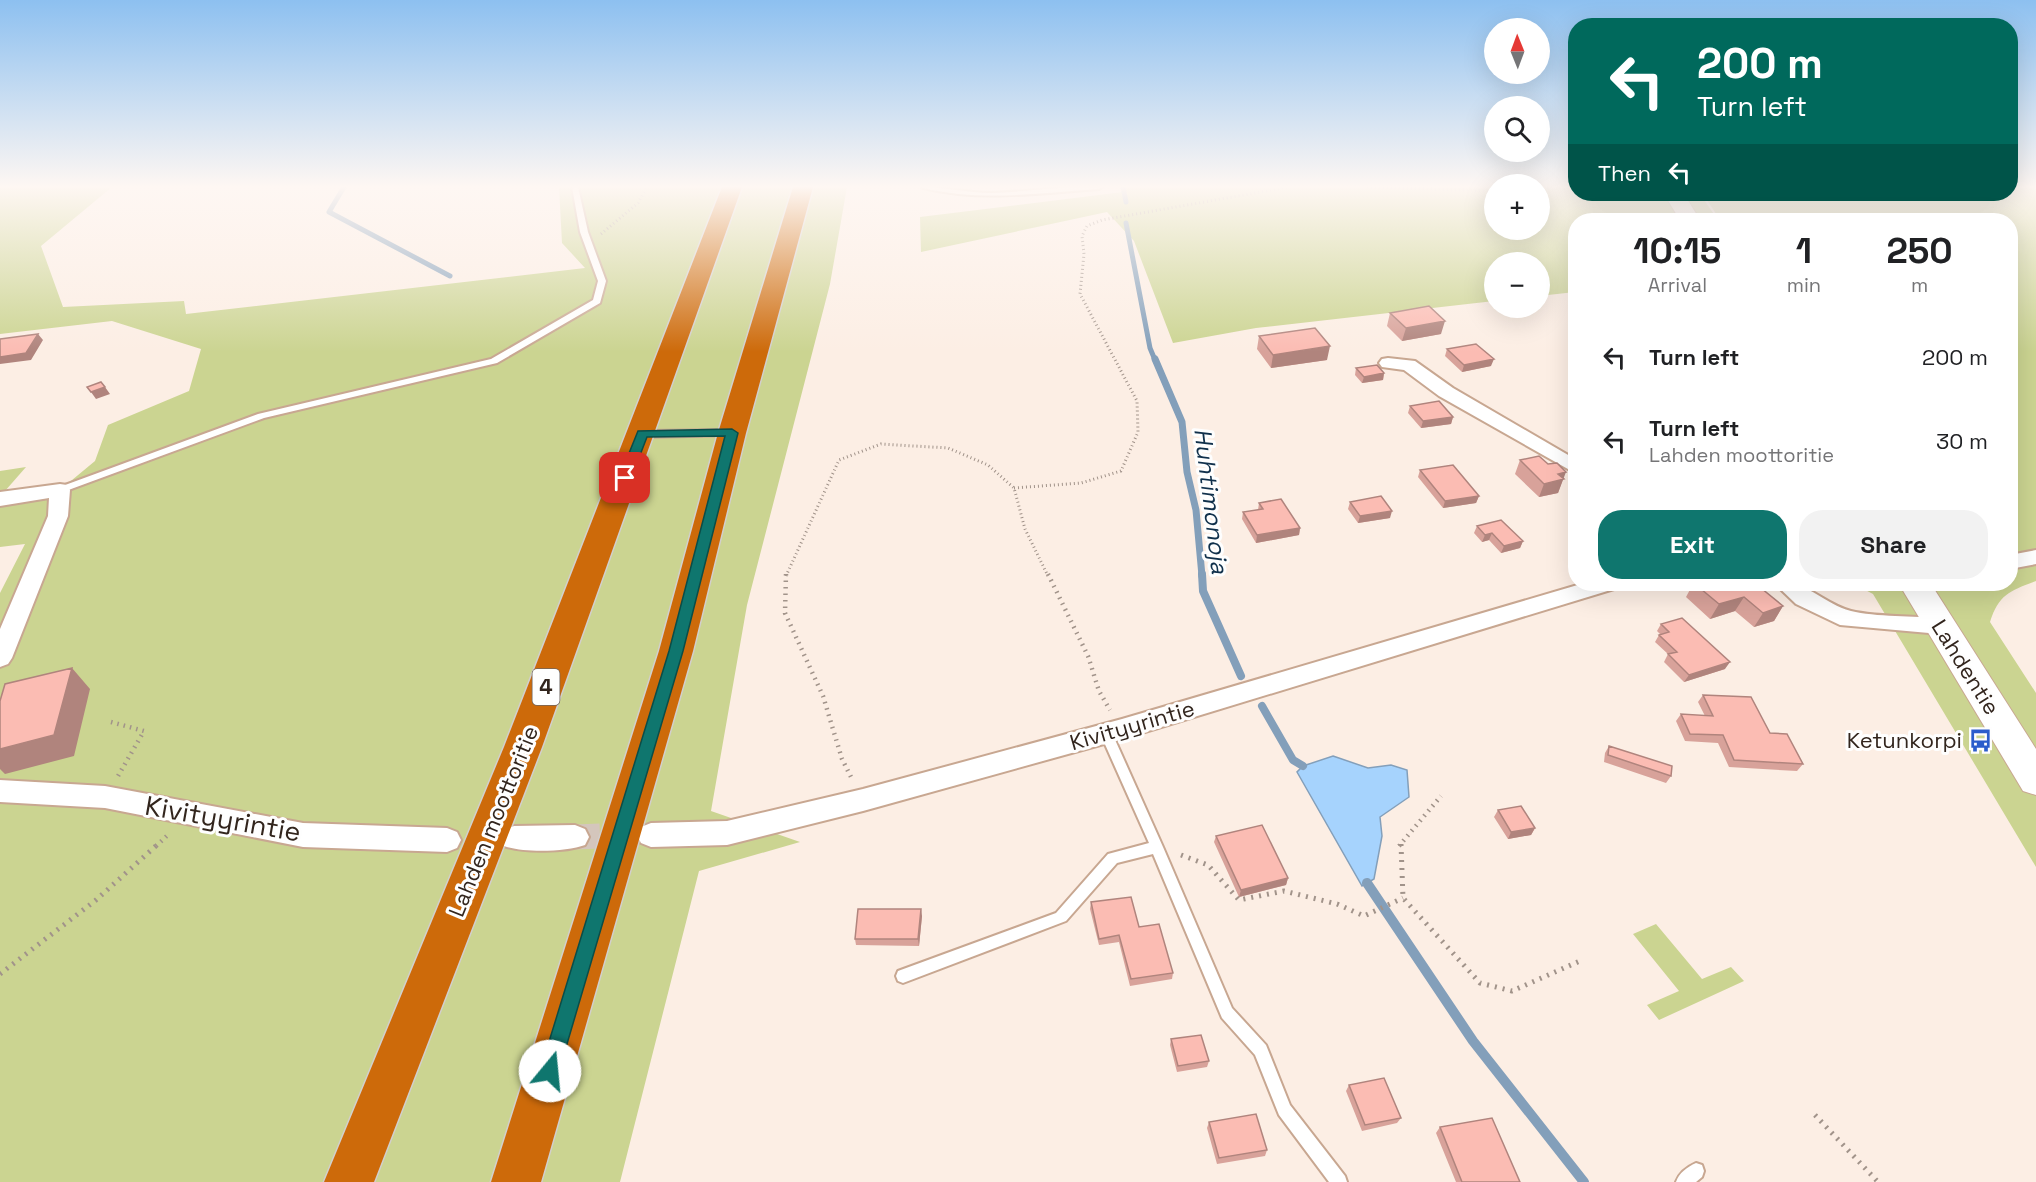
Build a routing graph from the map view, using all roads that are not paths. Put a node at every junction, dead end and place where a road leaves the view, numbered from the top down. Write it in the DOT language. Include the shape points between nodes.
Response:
graph roads {
  1 [pos="589,242"];
  2 [pos="712,242"];
  3 [pos="787,242"];
  4 [pos="1388,363"];
  5 [pos="732,433"];
  6 [pos="642,434"];
  7 [pos="1568,463"];
  8 [pos="60,490"];
  9 [pos="0,499"];
  10 [pos="2036,557"];
  11 [pos="2018,560"];
  12 [pos="1583,591"];
  13 [pos="1795,591"];
  14 [pos="1919,591"];
  15 [pos="1940,626"];
  16 [pos="0,658"];
  17 [pos="1114,731"];
  18 [pos="2036,780"];
  19 [pos="0,791"];
  20 [pos="651,835"];
  21 [pos="575,837"];
  22 [pos="514,838"];
  23 [pos="447,840"];
  24 [pos="1157,847"];
  25 [pos="903,976"];
  26 [pos="349,1182"];
  27 [pos="516,1182"];
  28 [pos="1339,1182"];
  1 -- 8 [label="lane" via="602,281 597,302 494,361 261,416"];
  2 -- 6 [label="highway, Lahden moottoritie / 4"];
  3 -- 5 [label="highway"];
  4 -- 7 [label="street" via="1409,364 1446,392"];
  5 -- 6 [label="lane"];
  5 -- 27 [label="highway" via="676,651"];
  6 -- 26 [label="highway, Lahden moottoritie / 4" via="523,747"];
  8 -- 9 [label="street"];
  8 -- 16 [label="street" via="58,516"];
  10 -- 11 [label="street"];
  12 -- 17 [label="street, Kivityyrintie"];
  13 -- 15 [label="street" via="1848,619"];
  14 -- 15 [label="main road, Lahdentie"];
  15 -- 18 [label="main road, Lahdentie"];
  17 -- 20 [label="street, Kivityyrintie" via="727,833"];
  17 -- 24 [label="lane"];
  19 -- 23 [label="street, Kivityyrintie" via="105,797 303,835"];
  21 -- 22 [label="street"];
  24 -- 25 [label="lane" via="1113,858 1060,917"];
  24 -- 28 [label="lane" via="1227,1013 1261,1050 1284,1110"];
}
